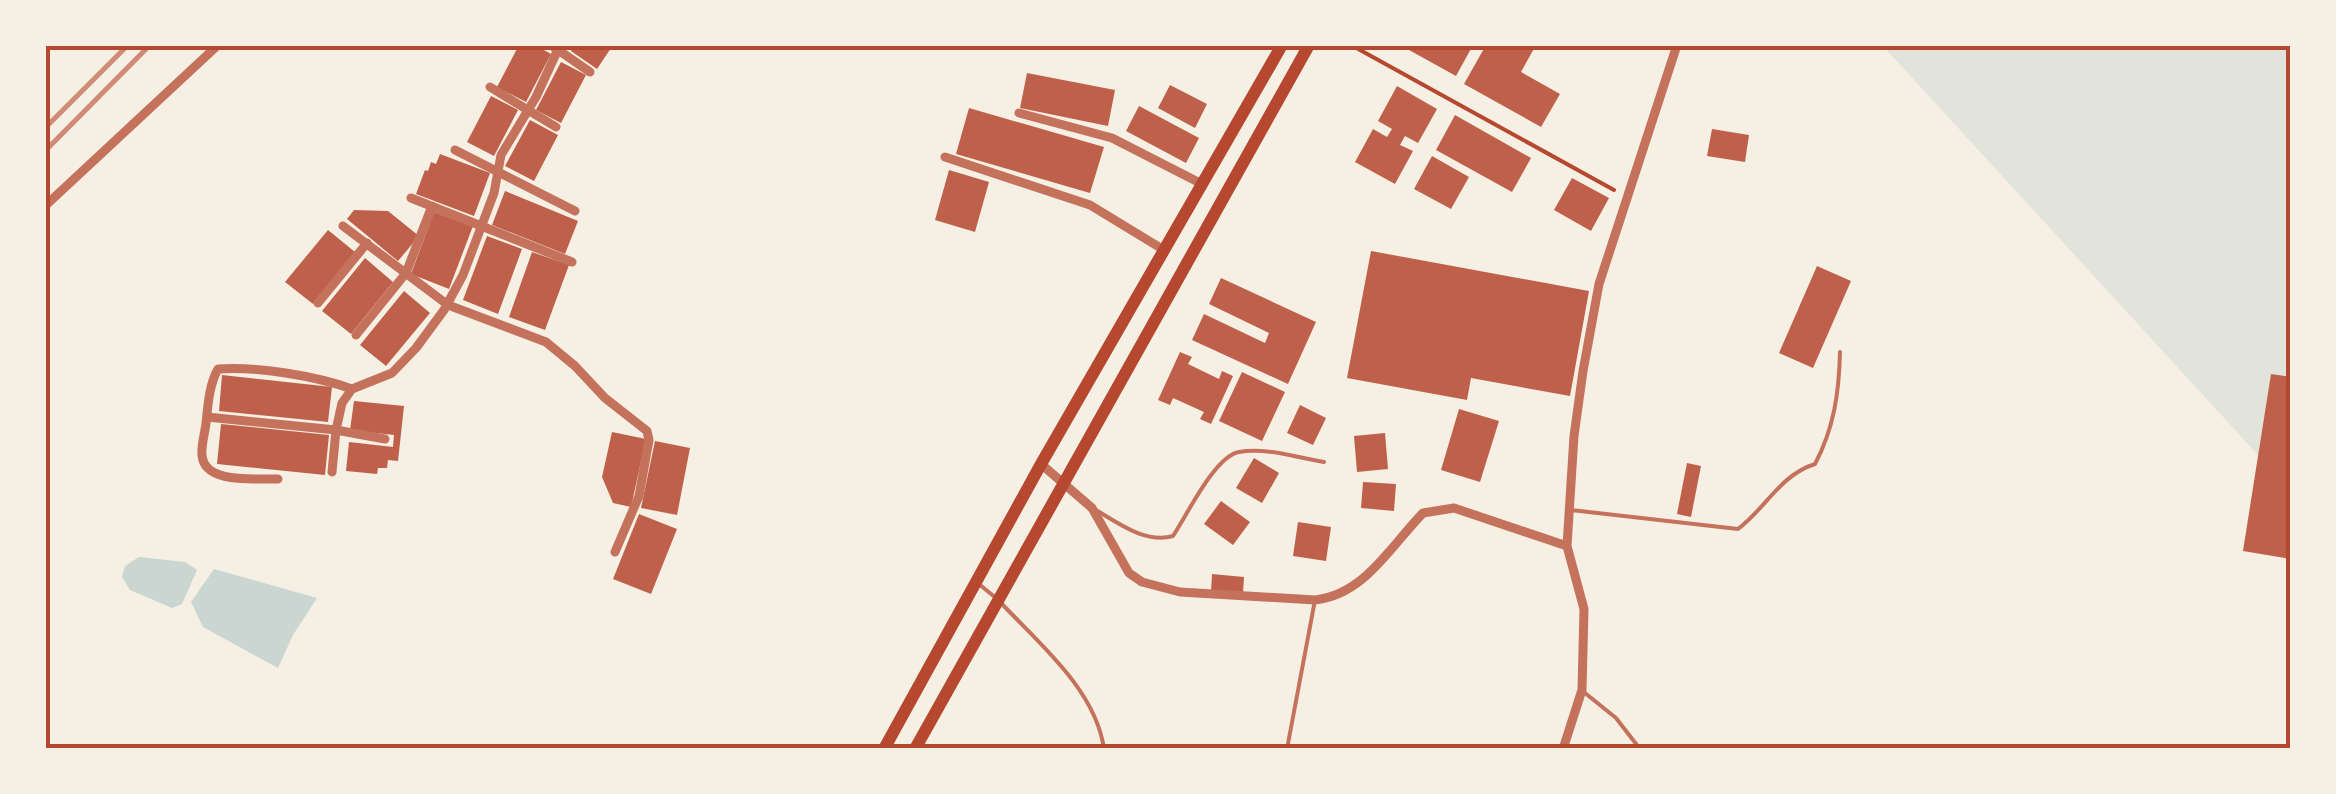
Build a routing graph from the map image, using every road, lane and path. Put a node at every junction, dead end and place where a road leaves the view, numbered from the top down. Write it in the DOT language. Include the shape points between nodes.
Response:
graph roads {
  1 [pos="218,45"];
  2 [pos="1282,45"];
  3 [pos="1309,45"];
  4 [pos="1351,45"];
  5 [pos="1677,45"];
  6 [pos="557,46"];
  7 [pos="590,72"];
  8 [pos="490,87"];
  9 [pos="528,109"];
  10 [pos="1020,113"];
  11 [pos="556,127"];
  12 [pos="454,150"];
  13 [pos="945,157"];
  14 [pos="497,170"];
  15 [pos="1202,184"];
  16 [pos="1626,196"];
  17 [pos="411,198"];
  18 [pos="45,206"];
  19 [pos="432,206"];
  20 [pos="575,211"];
  21 [pos="482,225"];
  22 [pos="343,226"];
  23 [pos="367,243"];
  24 [pos="1164,250"];
  25 [pos="572,262"];
  26 [pos="406,273"];
  27 [pos="318,303"];
  28 [pos="448,305"];
  29 [pos="356,335"];
  30 [pos="1840,352"];
  31 [pos="352,388"];
  32 [pos="207,417"];
  33 [pos="336,430"];
  34 [pos="385,439"];
  35 [pos="1324,462"];
  36 [pos="1040,464"];
  37 [pos="332,472"];
  38 [pos="278,478"];
  39 [pos="1063,482"];
  40 [pos="1092,508"];
  41 [pos="1571,510"];
  42 [pos="1568,546"];
  43 [pos="615,552"];
  44 [pos="976,582"];
  45 [pos="998,600"];
  46 [pos="1315,600"];
  47 [pos="1582,690"];
  48 [pos="884,749"];
  49 [pos="915,749"];
  50 [pos="1104,749"];
  51 [pos="1286,749"];
  52 [pos="1563,749"];
  53 [pos="1640,749"];
  1 -- 18 [label="street"];
  2 -- 15 [label="main road"];
  3 -- 39 [label="main road"];
  4 -- 16 [label="path"];
  5 -- 16 [label="street"];
  6 -- 7 [label="street"];
  6 -- 9 [label="street"];
  8 -- 9 [label="street"];
  9 -- 11 [label="street"];
  9 -- 14 [label="street"];
  10 -- 15 [label="street" via="1112,138"];
  12 -- 14 [label="street"];
  13 -- 24 [label="street" via="1090,204"];
  14 -- 20 [label="street"];
  14 -- 21 [label="street"];
  15 -- 24 [label="main road"];
  16 -- 41 [label="street" via="1599,284 1583,371"];
  17 -- 19 [label="street"];
  19 -- 21 [label="street"];
  19 -- 26 [label="street"];
  21 -- 25 [label="street"];
  21 -- 28 [label="street"];
  22 -- 23 [label="street"];
  23 -- 26 [label="street"];
  23 -- 27 [label="street"];
  24 -- 36 [label="main road"];
  26 -- 28 [label="street"];
  26 -- 29 [label="street"];
  28 -- 31 [label="street" via="392,372"];
  28 -- 43 [label="street" via="546,342 647,431 639,496"];
  30 -- 41 [label="lane" via="1829,438 1814,464 1794,470 1738,529"];
  31 -- 32 [label="street" via="218,369"];
  31 -- 33 [label="street"];
  32 -- 33 [label="street"];
  32 -- 38 [label="street" via="206,467 245,479"];
  33 -- 34 [label="street"];
  33 -- 37 [label="street"];
  35 -- 40 [label="lane" via="1262,452 1228,456 1172,536 1162,539"];
  36 -- 39 [label="street"];
  36 -- 44 [label="main road"];
  39 -- 40 [label="street"];
  39 -- 45 [label="main road"];
  40 -- 46 [label="street" via="1129,573 1156,588"];
  41 -- 42 [label="street"];
  42 -- 46 [label="street" via="1437,508 1423,513 1349,591"];
  42 -- 47 [label="street" via="1584,609"];
  44 -- 45 [label="lane"];
  44 -- 48 [label="main road"];
  45 -- 49 [label="main road"];
  45 -- 50 [label="lane" via="1086,699"];
  46 -- 51 [label="lane"];
  47 -- 52 [label="street"];
  47 -- 53 [label="lane"];
}
